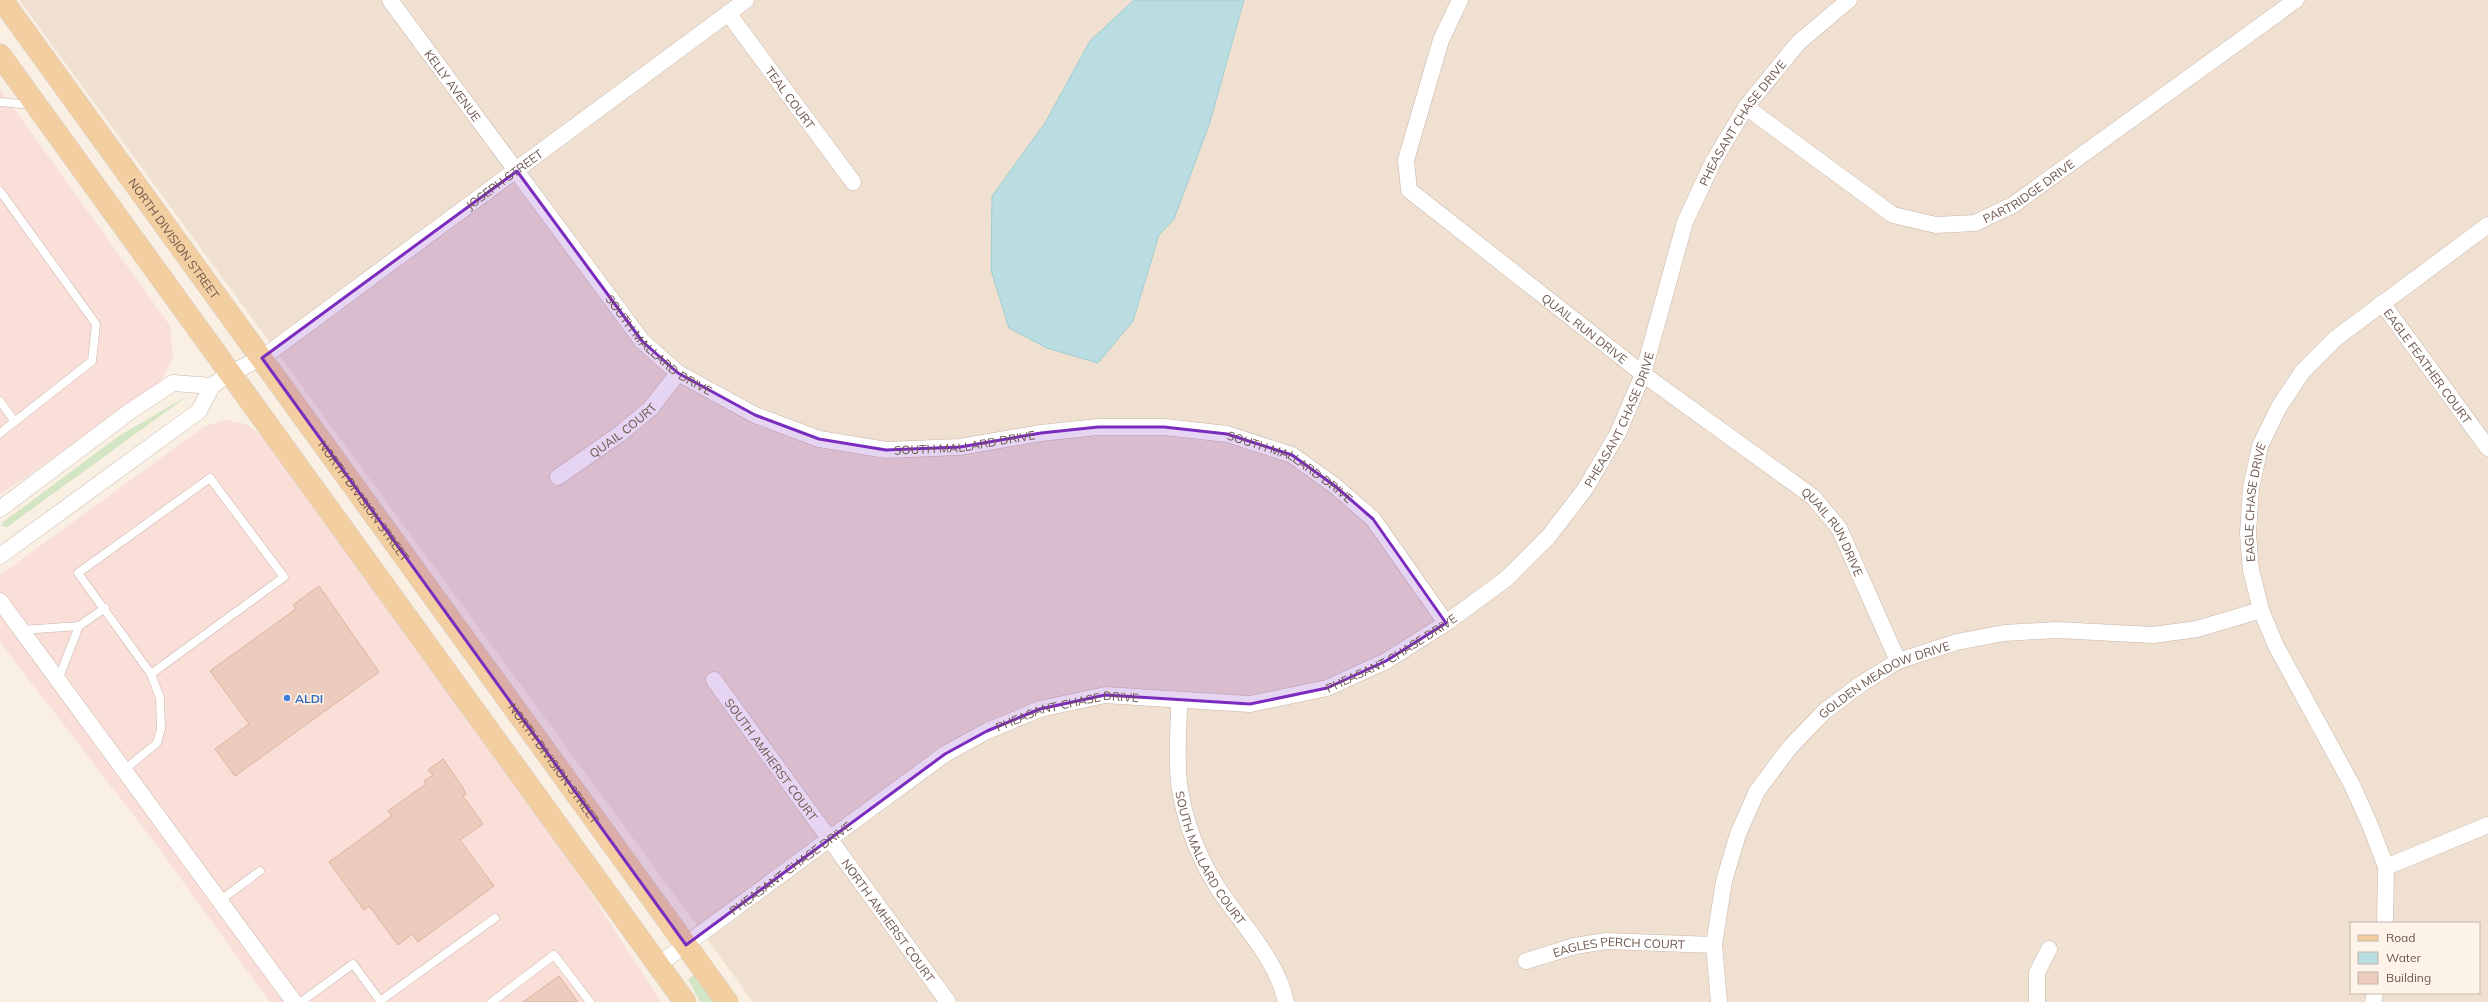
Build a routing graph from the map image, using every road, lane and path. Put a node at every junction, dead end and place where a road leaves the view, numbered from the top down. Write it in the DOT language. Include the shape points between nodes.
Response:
graph roads {
  1 [pos="2,0"];
  2 [pos="390,0"];
  3 [pos="746,0"];
  4 [pos="1460,0"];
  5 [pos="1849,0"];
  6 [pos="2296,0"];
  7 [pos="728,13"];
  8 [pos="0,55"];
  9 [pos="0,102"];
  10 [pos="36,105"];
  11 [pos="1746,107"];
  12 [pos="516,171"];
  13 [pos="853,182"];
  14 [pos="0,191"];
  15 [pos="2488,225"];
  16 [pos="2382,303"];
  17 [pos="262,358"];
  18 [pos="230,373"];
  19 [pos="678,373"];
  20 [pos="1643,374"];
  21 [pos="212,386"];
  22 [pos="0,401"];
  23 [pos="15,422"];
  24 [pos="0,433"];
  25 [pos="2488,448"];
  26 [pos="558,477"];
  27 [pos="0,509"];
  28 [pos="0,556"];
  29 [pos="0,601"];
  30 [pos="105,608"];
  31 [pos="2262,610"];
  32 [pos="1446,623"];
  33 [pos="79,626"];
  34 [pos="22,630"];
  35 [pos="1898,661"];
  36 [pos="151,674"];
  37 [pos="58,680"];
  38 [pos="714,680"];
  39 [pos="1179,700"];
  40 [pos="124,770"];
  41 [pos="2488,825"];
  42 [pos="829,840"];
  43 [pos="2386,867"];
  44 [pos="260,871"];
  45 [pos="219,901"];
  46 [pos="495,918"];
  47 [pos="2385,922"];
  48 [pos="686,945"];
  49 [pos="1714,945"];
  50 [pos="2049,949"];
  51 [pos="1526,961"];
  52 [pos="658,965"];
  53 [pos="381,1001"];
  54 [pos="294,1002"];
  55 [pos="301,1002"];
  56 [pos="492,1002"];
  57 [pos="590,1002"];
  58 [pos="685,1002"];
  59 [pos="727,1002"];
  60 [pos="948,1002"];
  61 [pos="1286,1002"];
  62 [pos="1719,1002"];
  63 [pos="2037,1002"];
  1 -- 17 [label="main road, NORTH DIVISION STREET"];
  2 -- 12 [label="street, KELLY AVENUE"];
  3 -- 7 [label="street, JOSEPH STREET"];
  4 -- 20 [label="street, QUAIL RUN DRIVE" via="1441,40 1406,160 1409,190"];
  5 -- 11 [label="street, PHEASANT CHASE DRIVE" via="1798,43"];
  6 -- 11 [label="street, PARTRIDGE DRIVE" via="2013,205 1975,223 1936,225 1893,215"];
  7 -- 12 [label="street, JOSEPH STREET"];
  7 -- 13 [label="street, TEAL COURT"];
  8 -- 10 [label="main road"];
  9 -- 10 [label="lane"];
  10 -- 18 [label="main road"];
  11 -- 20 [label="street, PHEASANT CHASE DRIVE" via="1713,162 1685,222"];
  12 -- 17 [label="street, JOSEPH STREET"];
  12 -- 19 [label="street, SOUTH MALLARD DRIVE" via="642,341"];
  14 -- 23 [label="lane" via="96,324 92,361"];
  15 -- 16 [label="street, EAGLE CHASE DRIVE"];
  16 -- 25 [label="street, EAGLE FEATHER COURT"];
  16 -- 31 [label="street, EAGLE CHASE DRIVE" via="2336,338 2303,372 2279,407 2260,446 2251,488 2248,534 2251,570"];
  17 -- 18 [label="street, JOSEPH STREET"];
  17 -- 48 [label="main road, NORTH DIVISION STREET"];
  18 -- 21 [label="street, JOSEPH STREET"];
  18 -- 52 [label="main road"];
  19 -- 26 [label="street, QUAIL COURT" via="651,408 622,433"];
  19 -- 32 [label="street, SOUTH MALLARD DRIVE" via="755,415 819,439 886,450 960,447 1041,432 1098,427 1164,427 1227,434 1292,455 1335,486 1373,520"];
  20 -- 32 [label="street, PHEASANT CHASE DRIVE" via="1618,433 1585,489 1549,536 1506,579"];
  20 -- 35 [label="street, QUAIL RUN DRIVE" via="1813,497 1839,528"];
  21 -- 27 [label="street" via="173,383 129,412"];
  21 -- 28 [label="street" via="199,410"];
  22 -- 23 [label="lane"];
  23 -- 24 [label="lane"];
  29 -- 34 [label="street"];
  30 -- 33 [label="lane"];
  30 -- 36 [label="lane"];
  30 -- 36 [label="lane" via="78,573 210,478 284,577"];
  31 -- 35 [label="street, GOLDEN MEADOW DRIVE" via="2197,629 2153,634 2057,630 2004,633 1957,642"];
  31 -- 43 [label="street, EAGLE CHASE DRIVE" via="2276,646 2352,785"];
  32 -- 39 [label="street, PHEASANT CHASE DRIVE" via="1386,661 1327,688 1250,704"];
  33 -- 34 [label="lane"];
  33 -- 37 [label="lane"];
  34 -- 37 [label="street"];
  35 -- 49 [label="street, GOLDEN MEADOW DRIVE" via="1825,711 1790,747 1757,791 1738,834 1724,881"];
  36 -- 40 [label="lane" via="160,698 161,729 157,743"];
  37 -- 40 [label="street"];
  38 -- 42 [label="street, SOUTH AMHERST COURT"];
  39 -- 42 [label="street, PHEASANT CHASE DRIVE" via="1105,695 1040,710 993,728 945,754"];
  39 -- 61 [label="street, SOUTH MALLARD COURT" via="1179,782 1198,854 1216,886 1267,957"];
  40 -- 45 [label="street"];
  41 -- 43 [label="street"];
  42 -- 48 [label="street, PHEASANT CHASE DRIVE"];
  42 -- 60 [label="street, NORTH AMHERST COURT"];
  43 -- 47 [label="street, EAGLE CHASE DRIVE"];
  44 -- 45 [label="lane"];
  45 -- 54 [label="street"];
  46 -- 53 [label="lane"];
  48 -- 52 [label="street, PHEASANT CHASE DRIVE"];
  48 -- 59 [label="main road, NORTH DIVISION STREET"];
  49 -- 51 [label="street, EAGLES PERCH COURT" via="1606,941 1575,946"];
  49 -- 62 [label="street, GOLDEN MEADOW DRIVE"];
  50 -- 63 [label="street" via="2037,973"];
  52 -- 58 [label="main road"];
  53 -- 55 [label="lane" via="354,964"];
  56 -- 57 [label="lane" via="554,955"];
}
